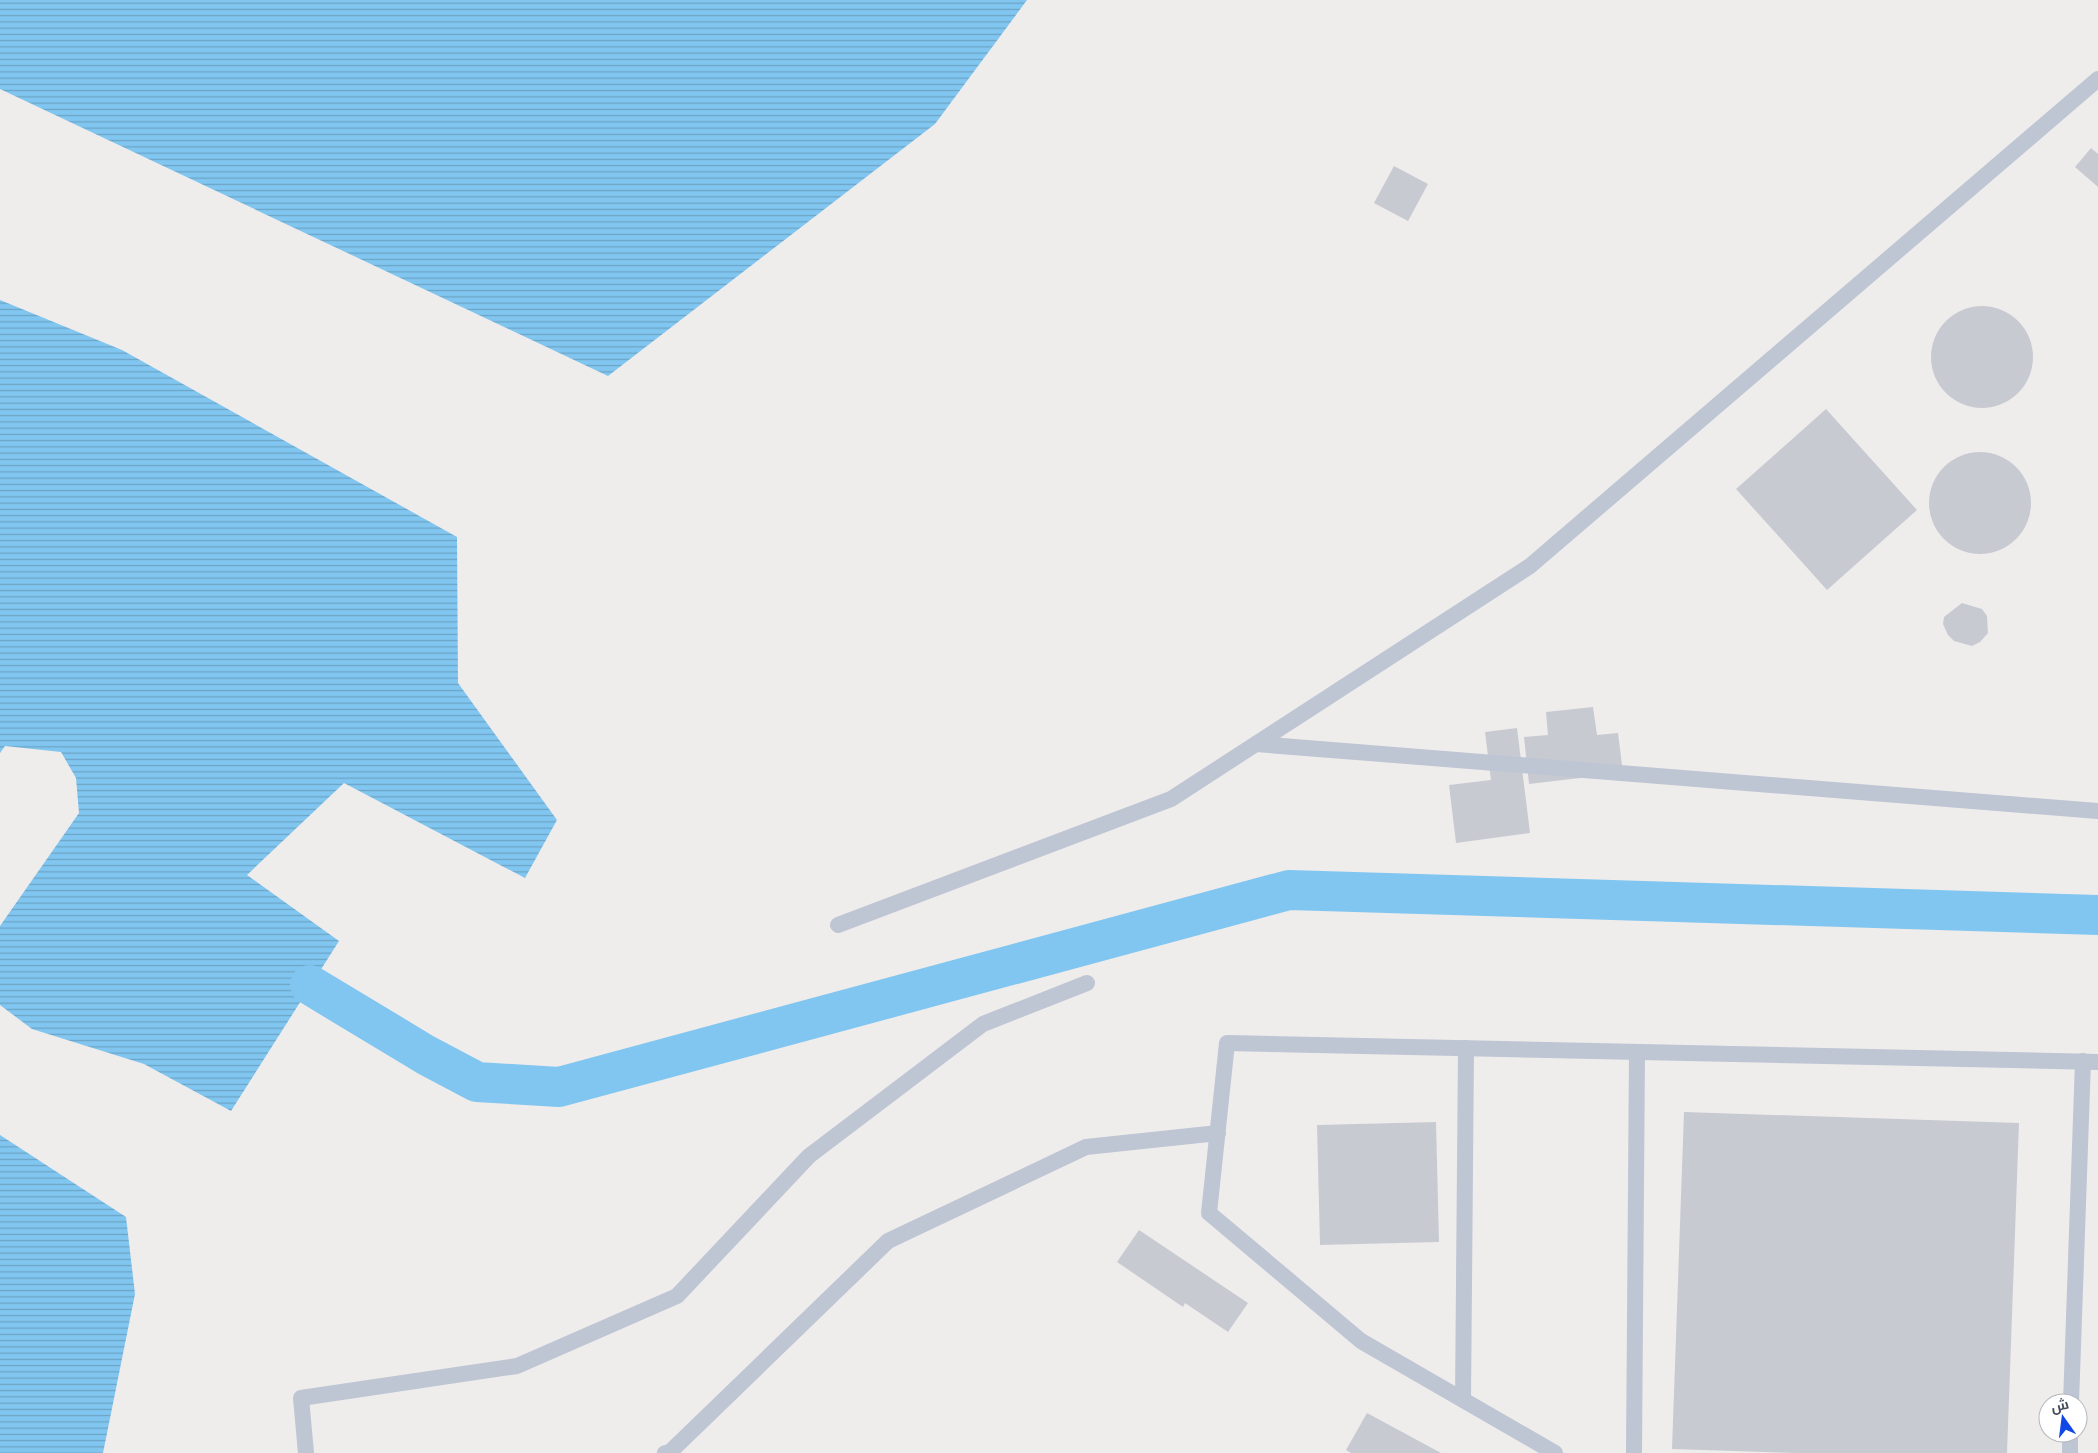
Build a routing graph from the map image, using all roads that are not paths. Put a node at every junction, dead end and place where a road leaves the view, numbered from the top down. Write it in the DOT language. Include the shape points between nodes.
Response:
graph roads {
  1 [pos="2098,79"];
  2 [pos="1256,744"];
  3 [pos="2098,811"];
  4 [pos="838,925"];
  5 [pos="1087,983"];
  6 [pos="1466,1048"];
  7 [pos="1637,1052"];
  8 [pos="2091,1062"];
  9 [pos="1218,1133"];
  10 [pos="2073,1393"];
  11 [pos="1463,1400"];
  12 [pos="306,1453"];
  13 [pos="665,1453"];
  14 [pos="1555,1453"];
  15 [pos="1634,1453"];
  1 -- 2 [label="lane" via="1530,566"];
  2 -- 3 [label="lane"];
  2 -- 4 [label="lane" via="1171,799"];
  5 -- 12 [label="lane" via="983,1024 809,1156 677,1296 518,1366 301,1398"];
  6 -- 7 [label="lane"];
  6 -- 9 [label="lane" via="1227,1043"];
  6 -- 11 [label="lane"];
  7 -- 8 [label="lane"];
  7 -- 15 [label="lane"];
  8 -- 10 [label="lane"];
  9 -- 11 [label="lane" via="1209,1213 1361,1341"];
  9 -- 13 [label="lane" via="1086,1147 888,1241 670,1452"];
  11 -- 14 [label="lane"];
}
